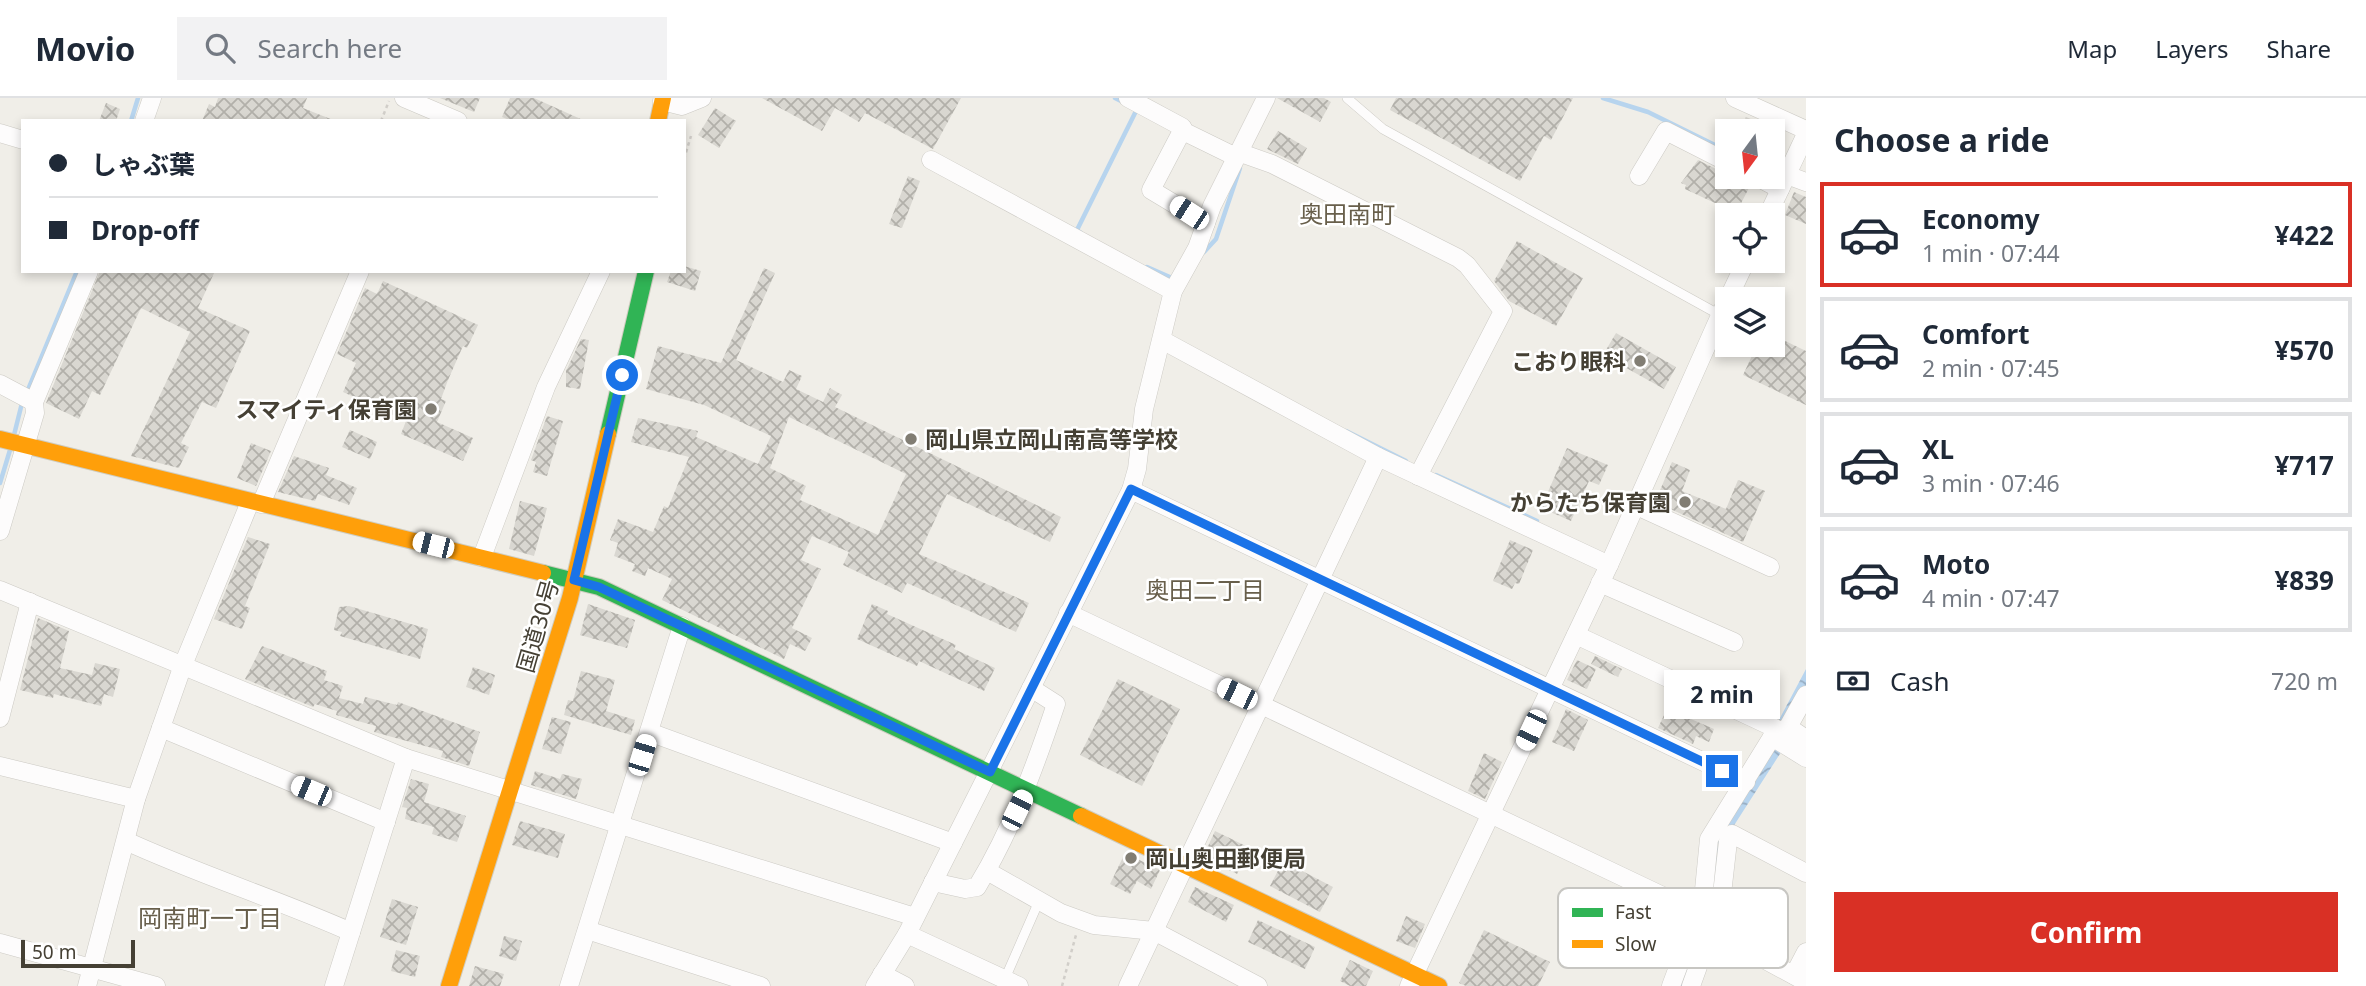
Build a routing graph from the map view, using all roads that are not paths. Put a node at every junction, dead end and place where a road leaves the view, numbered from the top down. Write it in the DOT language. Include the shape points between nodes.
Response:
graph roads {
  1 [pos="152,98"];
  2 [pos="404,98"];
  3 [pos="702,98"];
  4 [pos="1128,98"];
  5 [pos="1266,98"];
  6 [pos="1347,98"];
  7 [pos="1735,98"];
  8 [pos="663,100"];
  9 [pos="681,108"];
  10 [pos="145,119"];
  11 [pos="453,119"];
  12 [pos="658,119"];
  13 [pos="1183,129"];
  14 [pos="1806,132"];
  15 [pos="0,133"];
  16 [pos="21,140"];
  17 [pos="1237,155"];
  18 [pos="1715,156"];
  19 [pos="931,160"];
  20 [pos="1639,176"];
  21 [pos="1785,178"];
  22 [pos="1806,181"];
  23 [pos="1785,182"];
  24 [pos="1206,223"];
  25 [pos="88,273"];
  26 [pos="359,273"];
  27 [pos="600,273"];
  28 [pos="646,273"];
  29 [pos="1173,291"];
  30 [pos="1715,300"];
  31 [pos="1715,327"];
  32 [pos="1162,340"];
  33 [pos="0,384"];
  34 [pos="28,399"];
  35 [pos="2,439"];
  36 [pos="24,444"];
  37 [pos="1378,457"];
  38 [pos="1421,471"];
  39 [pos="1131,489"];
  40 [pos="255,503"];
  41 [pos="1635,505"];
  42 [pos="0,531"];
  43 [pos="482,557"];
  44 [pos="1609,565"];
  45 [pos="1770,567"];
  46 [pos="558,569"];
  47 [pos="1321,579"];
  48 [pos="574,580"];
  49 [pos="1600,583"];
  50 [pos="0,590"];
  51 [pos="30,602"];
  52 [pos="1068,613"];
  53 [pos="682,626"];
  54 [pos="1576,635"];
  55 [pos="1734,642"];
  56 [pos="183,665"];
  57 [pos="1551,687"];
  58 [pos="1031,688"];
  59 [pos="1806,695"];
  60 [pos="1261,706"];
  61 [pos="0,718"];
  62 [pos="161,728"];
  63 [pos="649,732"];
  64 [pos="1780,733"];
  65 [pos="1806,738"];
  66 [pos="406,758"];
  67 [pos="1806,758"];
  68 [pos="0,766"];
  69 [pos="990,772"];
  70 [pos="498,781"];
  71 [pos="1746,782"];
  72 [pos="1027,790"];
  73 [pos="136,799"];
  74 [pos="1491,816"];
  75 [pos="386,822"];
  76 [pos="620,824"];
  77 [pos="126,841"];
  78 [pos="953,843"];
  79 [pos="1184,866"];
  80 [pos="987,871"];
  81 [pos="1806,873"];
  82 [pos="933,882"];
  83 [pos="1646,888"];
  84 [pos="1704,888"];
  85 [pos="1723,888"];
  86 [pos="1039,901"];
  87 [pos="915,918"];
  88 [pos="587,930"];
  89 [pos="1154,931"];
  90 [pos="351,932"];
  91 [pos="907,934"];
  92 [pos="0,943"];
  93 [pos="1806,952"];
  94 [pos="1678,968"];
  95 [pos="1698,968"];
  96 [pos="1780,968"];
  97 [pos="89,978"];
  98 [pos="1800,979"];
  99 [pos="879,980"];
  100 [pos="1412,980"];
  101 [pos="1232,981"];
  102 [pos="1009,984"];
  103 [pos="156,986"];
  104 [pos="334,986"];
  105 [pos="449,986"];
  106 [pos="569,986"];
  107 [pos="761,986"];
  108 [pos="905,986"];
  109 [pos="1128,986"];
  110 [pos="1258,986"];
  111 [pos="1439,986"];
  112 [pos="1671,986"];
  113 [pos="1691,986"];
  1 -- 10 [label="street"];
  2 -- 11 [label="street"];
  3 -- 9 [label="street"];
  4 -- 13 [label="street"];
  5 -- 17 [label="street"];
  6 -- 30 [label="lane" via="1383,129"];
  7 -- 14 [label="street"];
  8 -- 9 [label="street"];
  8 -- 12 [label="main road"];
  13 -- 17 [label="street"];
  13 -- 24 [label="street" via="1151,190"];
  14 -- 21 [label="street"];
  15 -- 16 [label="street"];
  17 -- 24 [label="street"];
  17 -- 38 [label="street" via="1272,164 1458,258 1503,311"];
  18 -- 20 [label="street" via="1666,131"];
  19 -- 29 [label="street"];
  22 -- 23 [label="street"];
  24 -- 29 [label="street"];
  25 -- 34 [label="street"];
  26 -- 40 [label="street"];
  27 -- 43 [label="street" via="546,387"];
  28 -- 48 [label="main road, 国道30号"];
  29 -- 32 [label="street"];
  31 -- 41 [label="street"];
  32 -- 37 [label="street"];
  32 -- 39 [label="street" via="1144,409 1138,469"];
  33 -- 34 [label="street"];
  34 -- 36 [label="street" via="35,413"];
  35 -- 36 [label="main road"];
  36 -- 40 [label="main road"];
  36 -- 42 [label="street"];
  37 -- 38 [label="street"];
  37 -- 47 [label="street"];
  38 -- 44 [label="street"];
  39 -- 47 [label="street"];
  39 -- 52 [label="street"];
  40 -- 43 [label="main road"];
  40 -- 56 [label="street"];
  41 -- 44 [label="street"];
  41 -- 45 [label="street"];
  43 -- 46 [label="main road"];
  44 -- 49 [label="street"];
  46 -- 48 [label="main road"];
  46 -- 70 [label="main road, 国道30号" via="541,642"];
  47 -- 57 [label="street"];
  47 -- 60 [label="street"];
  48 -- 53 [label="main road"];
  48 -- 70 [label="main road, 国道30号" via="540,701"];
  49 -- 54 [label="street"];
  49 -- 55 [label="street"];
  50 -- 51 [label="street"];
  51 -- 56 [label="street"];
  51 -- 61 [label="street"];
  52 -- 58 [label="street"];
  52 -- 60 [label="street"];
  53 -- 63 [label="street"];
  53 -- 69 [label="main road"];
  54 -- 57 [label="street"];
  54 -- 64 [label="street"];
  56 -- 62 [label="street"];
  56 -- 66 [label="street"];
  57 -- 71 [label="street"];
  57 -- 74 [label="street"];
  58 -- 69 [label="street"];
  58 -- 72 [label="street" via="1056,704"];
  59 -- 64 [label="street"];
  60 -- 74 [label="street"];
  60 -- 79 [label="street"];
  62 -- 73 [label="street"];
  62 -- 75 [label="street"];
  63 -- 76 [label="street"];
  63 -- 78 [label="street"];
  64 -- 65 [label="street"];
  64 -- 67 [label="street"];
  64 -- 71 [label="street"];
  66 -- 70 [label="street"];
  66 -- 75 [label="street"];
  68 -- 73 [label="street"];
  69 -- 72 [label="main road"];
  69 -- 78 [label="street"];
  70 -- 76 [label="street"];
  70 -- 105 [label="main road, 国道30号"];
  71 -- 84 [label="street" via="1709,839"];
  72 -- 79 [label="main road"];
  72 -- 80 [label="street"];
  73 -- 77 [label="street"];
  74 -- 83 [label="street"];
  74 -- 100 [label="street"];
  75 -- 90 [label="street"];
  76 -- 87 [label="street"];
  76 -- 88 [label="street"];
  77 -- 90 [label="street"];
  77 -- 97 [label="street"];
  78 -- 82 [label="street"];
  79 -- 89 [label="street"];
  79 -- 100 [label="main road"];
  80 -- 82 [label="street" via="977,887"];
  80 -- 86 [label="street"];
  81 -- 85 [label="street" via="1732,834"];
  82 -- 87 [label="street"];
  86 -- 89 [label="street" via="1094,925"];
  86 -- 102 [label="lane"];
  87 -- 91 [label="street"];
  88 -- 106 [label="street"];
  88 -- 107 [label="street"];
  89 -- 101 [label="street"];
  89 -- 109 [label="street"];
  90 -- 104 [label="street"];
  91 -- 99 [label="street"];
  91 -- 102 [label="street"];
  92 -- 97 [label="street"];
  93 -- 98 [label="street"];
  94 -- 112 [label="street"];
  95 -- 113 [label="street"];
  96 -- 98 [label="street"];
  97 -- 103 [label="street"];
  99 -- 108 [label="street"];
  100 -- 111 [label="main road"];
  101 -- 110 [label="street"];
}
